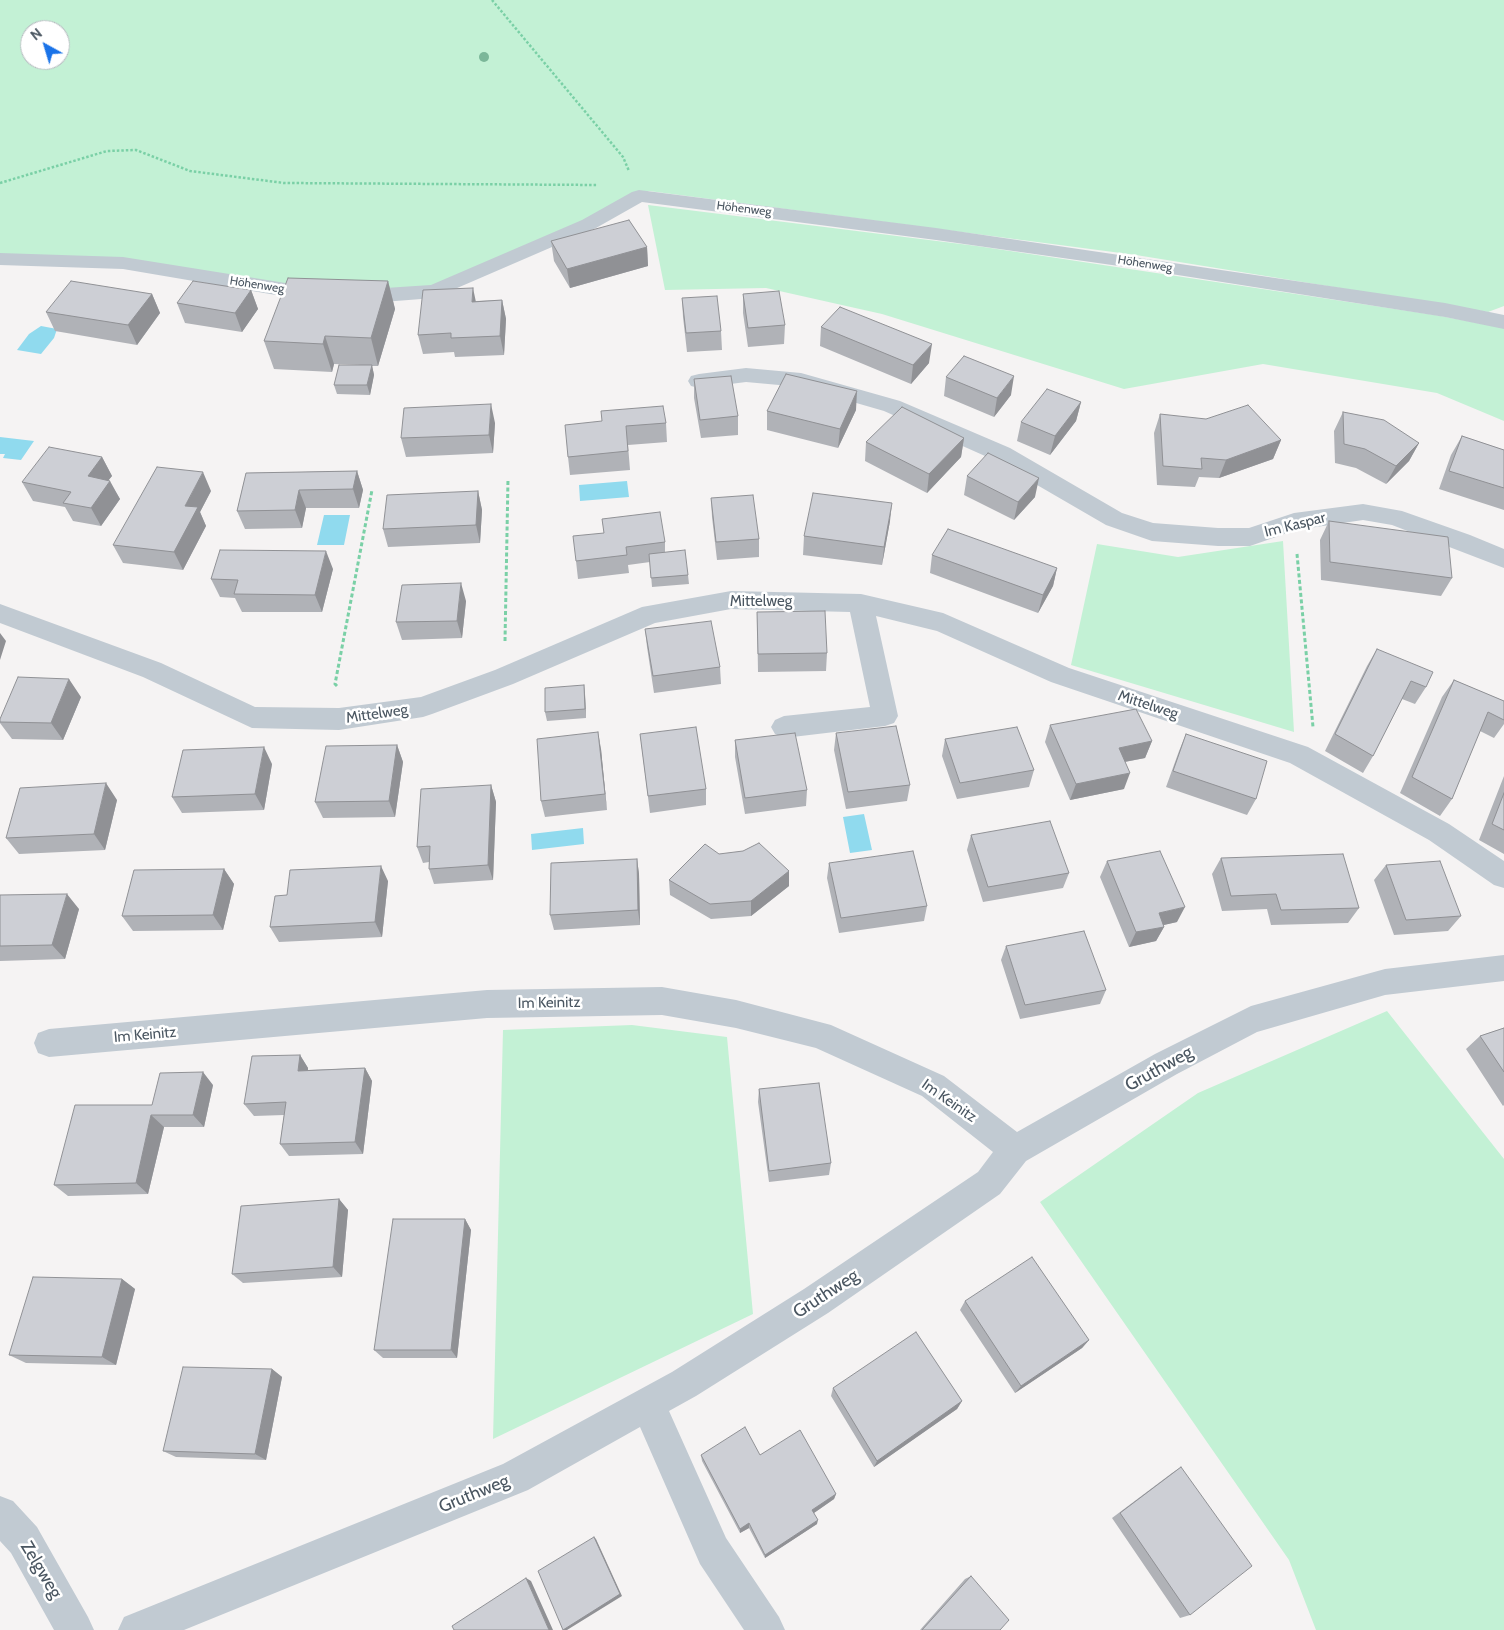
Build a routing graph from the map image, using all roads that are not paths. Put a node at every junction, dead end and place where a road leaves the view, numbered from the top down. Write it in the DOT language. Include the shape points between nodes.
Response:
graph roads {
  1 [pos="0,259"];
  2 [pos="1504,322"];
  3 [pos="699,380"];
  4 [pos="1504,559"];
  5 [pos="861,602"];
  6 [pos="0,613"];
  7 [pos="784,726"];
  8 [pos="1504,876"];
  9 [pos="1504,968"];
  10 [pos="49,1043"];
  11 [pos="1015,1150"];
  12 [pos="648,1404"];
  13 [pos="0,1514"];
  14 [pos="75,1630"];
  15 [pos="137,1630"];
  16 [pos="766,1630"];
  1 -- 2 [label="street, Höhenweg" via="123,263 323,296 434,291 589,224 637,191 1133,262"];
  3 -- 4 [label="street, Im Kaspar" via="746,375 802,380 892,406 1002,454 1114,519 1152,532 1250,537 1294,522 1363,512 1394,517"];
  5 -- 6 [label="street, Mittelweg" via="731,600 651,614 504,677 423,707 339,719 252,717 152,670"];
  5 -- 7 [label="street" via="885,716"];
  5 -- 8 [label="street, Mittelweg" via="943,622 1060,675 1299,755 1439,832"];
  9 -- 11 [label="street, Gruthweg" via="1385,982 1251,1020"];
  10 -- 11 [label="street, Im Keinitz" via="487,1004 662,1001 736,1014 820,1035 933,1086"];
  11 -- 12 [label="street, Gruthweg" via="989,1183 816,1301"];
  12 -- 15 [label="street, Gruthweg" via="515,1477"];
  12 -- 16 [label="street" via="714,1551"];
  13 -- 14 [label="street, Zelgweg" via="24,1540"];
}
